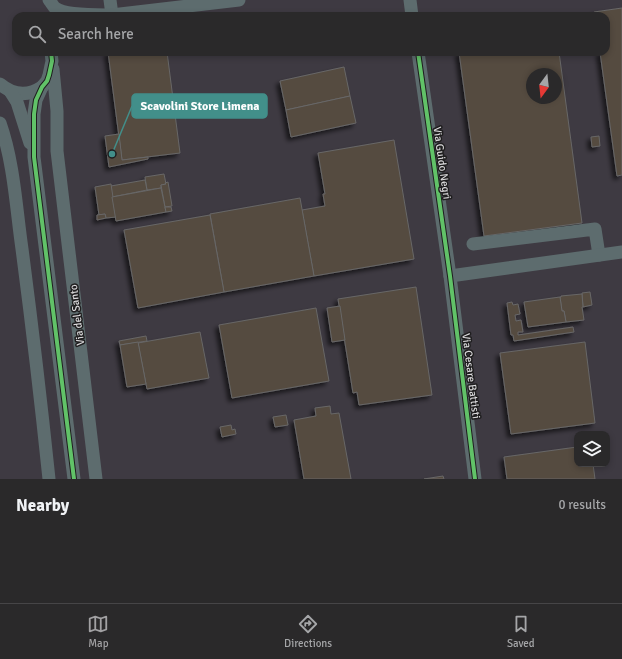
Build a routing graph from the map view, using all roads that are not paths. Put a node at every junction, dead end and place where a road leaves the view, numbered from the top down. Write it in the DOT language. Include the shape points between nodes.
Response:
graph roads {
  1 [pos="45,0"];
  2 [pos="50,0"];
  3 [pos="110,0"];
  4 [pos="239,0"];
  5 [pos="410,0"];
  6 [pos="191,3"];
  7 [pos="47,12"];
  8 [pos="65,12"];
  9 [pos="108,12"];
  10 [pos="128,12"];
  11 [pos="412,12"];
  12 [pos="419,56"];
  13 [pos="51,57"];
  14 [pos="5,87"];
  15 [pos="42,87"];
  16 [pos="2,129"];
  17 [pos="34,157"];
  18 [pos="473,244"];
  19 [pos="622,252"];
  20 [pos="599,255"];
  21 [pos="450,276"];
  22 [pos="49,479"];
  23 [pos="74,479"];
  24 [pos="96,479"];
  25 [pos="474,479"];
  1 -- 7 [label="street"];
  2 -- 8 [label="street" via="55,8"];
  3 -- 9 [label="street"];
  4 -- 6 [label="street"];
  5 -- 11 [label="street"];
  6 -- 10 [label="street"];
  12 -- 21 [label="street, Via Guido Negri"];
  13 -- 15 [label="street" via="50,75"];
  13 -- 24 [label="street, Via del Santo" via="58,111 57,151"];
  14 -- 15 [label="street" via="20,94 35,92"];
  14 -- 17 [label="street" via="17,102"];
  15 -- 17 [label="street" via="36,100 34,114"];
  16 -- 22 [label="street" via="11,169 32,323"];
  17 -- 23 [label="street"];
  18 -- 20 [label="street" via="596,229"];
  19 -- 20 [label="street"];
  20 -- 21 [label="street"];
  21 -- 25 [label="street, Via Cesare Battisti"];
}
